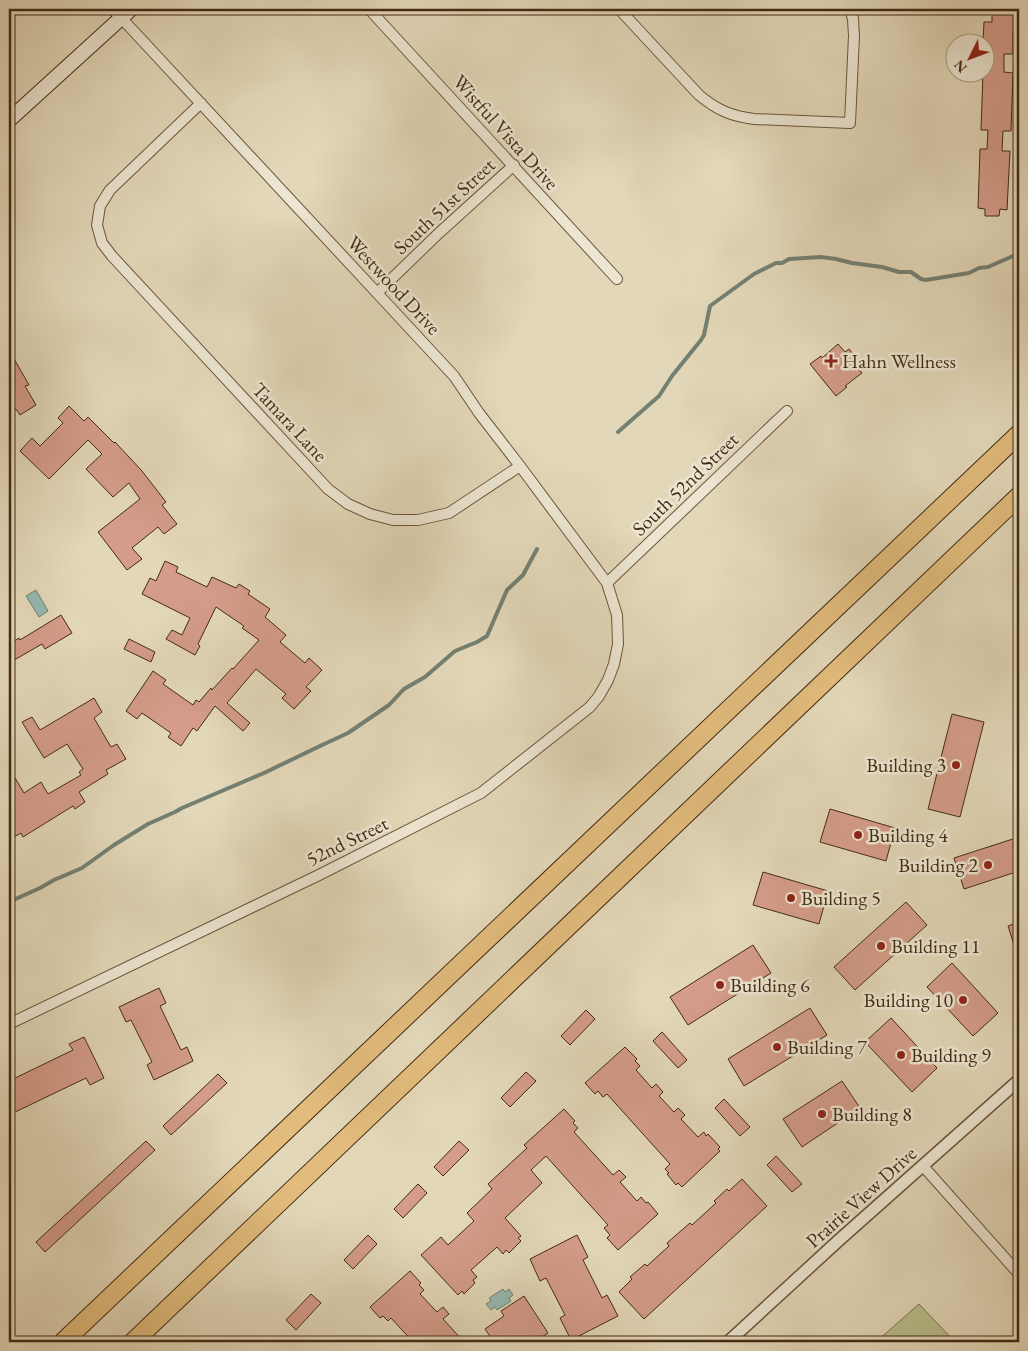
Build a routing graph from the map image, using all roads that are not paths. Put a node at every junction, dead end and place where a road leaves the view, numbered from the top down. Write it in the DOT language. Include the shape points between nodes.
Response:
graph roads {
  1 [pos="370,9"];
  2 [pos="619,9"];
  3 [pos="850,9"];
  4 [pos="122,12"];
  5 [pos="201,103"];
  6 [pos="9,120"];
  7 [pos="514,166"];
  8 [pos="617,279"];
  9 [pos="377,293"];
  10 [pos="787,411"];
  11 [pos="1019,434"];
  12 [pos="520,466"];
  13 [pos="1019,496"];
  14 [pos="607,583"];
  15 [pos="616,610"];
  16 [pos="9,1024"];
  17 [pos="1019,1080"];
  18 [pos="923,1166"];
  19 [pos="1019,1274"];
  20 [pos="63,1342"];
  21 [pos="133,1342"];
  22 [pos="728,1342"];
  1 -- 7 [label="street, Wistful Vista Drive"];
  2 -- 3 [label="street" via="699,96 725,112 754,119 850,123 854,36"];
  4 -- 5 [label="street, Westwood Drive"];
  4 -- 6 [label="main road"];
  5 -- 9 [label="street, Westwood Drive"];
  5 -- 12 [label="street, Tamara Lane" via="110,190 100,206 97,224 102,243 112,256 328,489 348,504 381,518 418,520 449,513"];
  7 -- 8 [label="street, Wistful Vista Drive"];
  7 -- 9 [label="street, South 51st Street"];
  9 -- 12 [label="street, Westwood Drive" via="454,376"];
  10 -- 14 [label="street, South 52nd Street"];
  11 -- 20 [label="highway"];
  12 -- 14 [label="street, Westwood Drive"];
  13 -- 21 [label="highway"];
  14 -- 15 [label="street, Westwood Drive"];
  15 -- 16 [label="street, 52nd Street" via="618,644 611,672 600,696 481,793"];
  17 -- 18 [label="street, Prairie View Drive"];
  18 -- 19 [label="street"];
  18 -- 22 [label="street, Prairie View Drive"];
}
